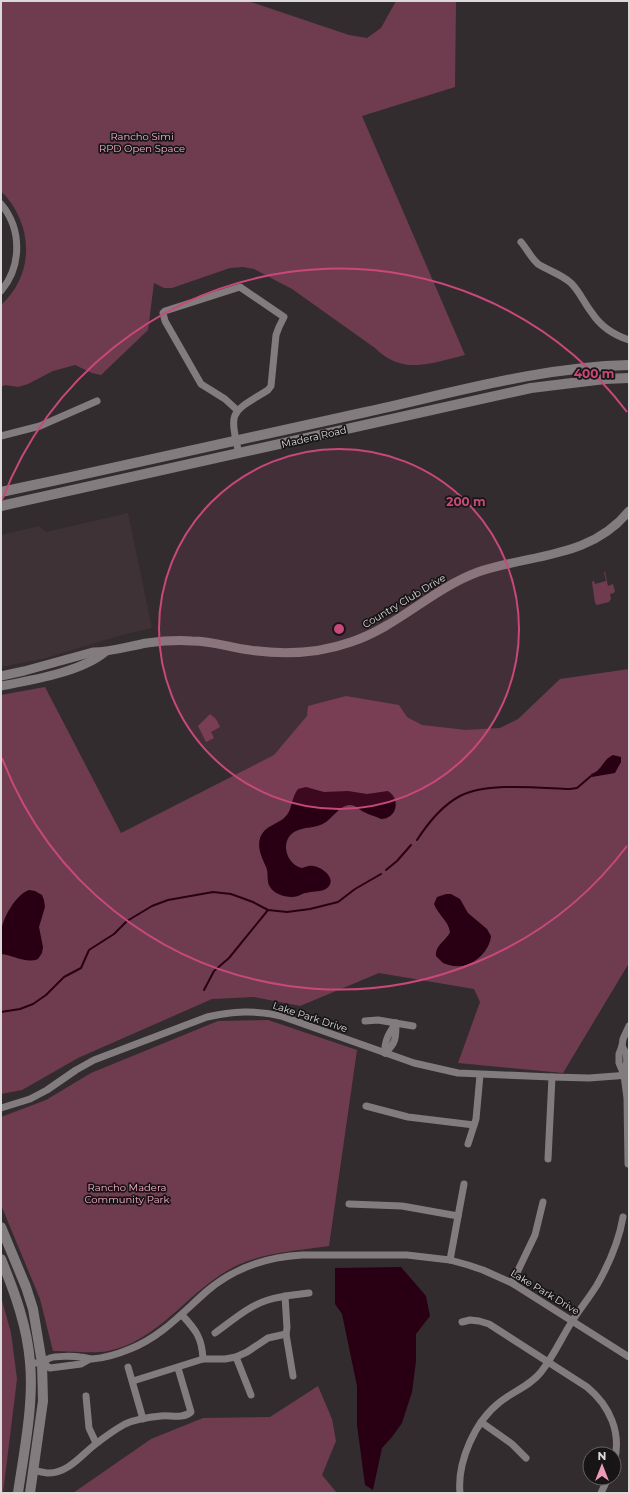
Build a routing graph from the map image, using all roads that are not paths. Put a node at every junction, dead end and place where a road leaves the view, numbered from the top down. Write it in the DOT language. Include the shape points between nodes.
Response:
graph roads {
  1 [pos="1,204"];
  2 [pos="522,242"];
  3 [pos="1,291"];
  4 [pos="629,340"];
  5 [pos="629,365"];
  6 [pos="629,378"];
  7 [pos="97,401"];
  8 [pos="238,410"];
  9 [pos="1,436"];
  10 [pos="236,441"];
  11 [pos="239,454"];
  12 [pos="1,492"];
  13 [pos="1,506"];
  14 [pos="629,511"];
  15 [pos="105,652"];
  16 [pos="1,676"];
  17 [pos="1,686"];
  18 [pos="365,1021"];
  19 [pos="396,1023"];
  20 [pos="413,1026"];
  21 [pos="629,1026"];
  22 [pos="385,1054"];
  23 [pos="480,1075"];
  24 [pos="627,1075"];
  25 [pos="552,1077"];
  26 [pos="366,1106"];
  27 [pos="1,1108"];
  28 [pos="474,1125"];
  29 [pos="468,1144"];
  30 [pos="548,1159"];
  31 [pos="628,1164"];
  32 [pos="464,1184"];
  33 [pos="543,1202"];
  34 [pos="349,1204"];
  35 [pos="458,1216"];
  36 [pos="623,1217"];
  37 [pos="1,1226"];
  38 [pos="1,1259"];
  39 [pos="450,1260"];
  40 [pos="512,1283"];
  41 [pos="308,1294"];
  42 [pos="284,1296"];
  43 [pos="182,1314"];
  44 [pos="572,1321"];
  45 [pos="462,1322"];
  46 [pos="215,1333"];
  47 [pos="286,1334"];
  48 [pos="236,1357"];
  49 [pos="629,1357"];
  50 [pos="203,1359"];
  51 [pos="548,1362"];
  52 [pos="30,1363"];
  53 [pos="42,1363"];
  54 [pos="128,1367"];
  55 [pos="178,1368"];
  56 [pos="294,1376"];
  57 [pos="132,1382"];
  58 [pos="251,1395"];
  59 [pos="86,1396"];
  60 [pos="143,1419"];
  61 [pos="481,1422"];
  62 [pos="96,1443"];
  63 [pos="616,1446"];
  64 [pos="526,1458"];
  65 [pos="33,1470"];
  66 [pos="18,1493"];
  67 [pos="30,1493"];
  68 [pos="460,1493"];
  1 -- 3 [label="street" via="14,228 17,249 16,261"];
  2 -- 4 [label="street" via="539,265 560,275 575,287 604,328"];
  5 -- 10 [label="main road, Madera Road" via="528,376"];
  6 -- 11 [label="main road, Madera Road" via="531,388"];
  7 -- 9 [label="street" via="40,426"];
  8 -- 8 [label="street" via="201,384 165,321 163,313 240,286 284,317 276,335 271,386"];
  8 -- 10 [label="street" via="233,420"];
  10 -- 11 [label="street"];
  10 -- 12 [label="main road, Madera Road"];
  11 -- 13 [label="main road, Madera Road"];
  14 -- 15 [label="street, Country Club Drive" via="614,526 586,544 477,572 438,592 385,627 342,645 316,650 260,652 206,642 164,641"];
  15 -- 16 [label="street, Country Club Drive" via="93,652"];
  15 -- 17 [label="street, Country Club Drive" via="78,667"];
  18 -- 19 [label="street"];
  19 -- 20 [label="street"];
  19 -- 22 [label="street" via="395,1040"];
  21 -- 24 [label="street" via="622,1046 627,1053"];
  22 -- 23 [label="street, Lake Park Drive" via="436,1069"];
  22 -- 27 [label="street, Lake Park Drive" via="281,1016 250,1011 224,1013 207,1017 94,1060 48,1090"];
  23 -- 25 [label="street, Lake Park Drive"];
  23 -- 28 [label="street"];
  24 -- 25 [label="street, Lake Park Drive"];
  24 -- 31 [label="street"];
  25 -- 30 [label="street"];
  26 -- 28 [label="street" via="408,1117"];
  28 -- 29 [label="street"];
  32 -- 35 [label="street"];
  33 -- 40 [label="street" via="535,1235"];
  34 -- 35 [label="street" via="402,1206"];
  35 -- 39 [label="street"];
  36 -- 44 [label="street" via="606,1268"];
  37 -- 53 [label="main road" via="33,1308"];
  38 -- 52 [label="main road" via="22,1314"];
  39 -- 40 [label="street, Lake Park Drive" via="483,1270"];
  39 -- 43 [label="street, Lake Park Drive" via="400,1255 302,1255 276,1258 250,1265 227,1276"];
  40 -- 44 [label="street, Lake Park Drive"];
  41 -- 42 [label="street"];
  42 -- 46 [label="street" via="253,1306"];
  42 -- 47 [label="street"];
  43 -- 50 [label="street" via="199,1336"];
  43 -- 53 [label="street, Lake Park Drive" via="161,1332 137,1347 120,1353 90,1359 81,1364 50,1368"];
  44 -- 49 [label="street, Lake Park Drive"];
  44 -- 51 [label="street"];
  45 -- 51 [label="street" via="479,1320 489,1324"];
  47 -- 48 [label="street" via="268,1338"];
  47 -- 56 [label="street"];
  48 -- 50 [label="street"];
  48 -- 58 [label="street"];
  50 -- 55 [label="street"];
  51 -- 61 [label="street" via="533,1381 498,1403"];
  51 -- 63 [label="street" via="596,1394 608,1409 616,1433"];
  52 -- 53 [label="street, Lake Park Drive"];
  52 -- 66 [label="main road" via="27,1427"];
  53 -- 65 [label="main road" via="43,1401"];
  54 -- 57 [label="street"];
  55 -- 57 [label="street"];
  55 -- 60 [label="street" via="189,1414"];
  57 -- 60 [label="street"];
  59 -- 62 [label="street" via="89,1428"];
  60 -- 62 [label="street" via="125,1424"];
  61 -- 64 [label="street" via="512,1444"];
  61 -- 68 [label="street" via="465,1455 460,1472"];
  62 -- 65 [label="street" via="62,1470 49,1473"];
  65 -- 67 [label="main road"];
}
